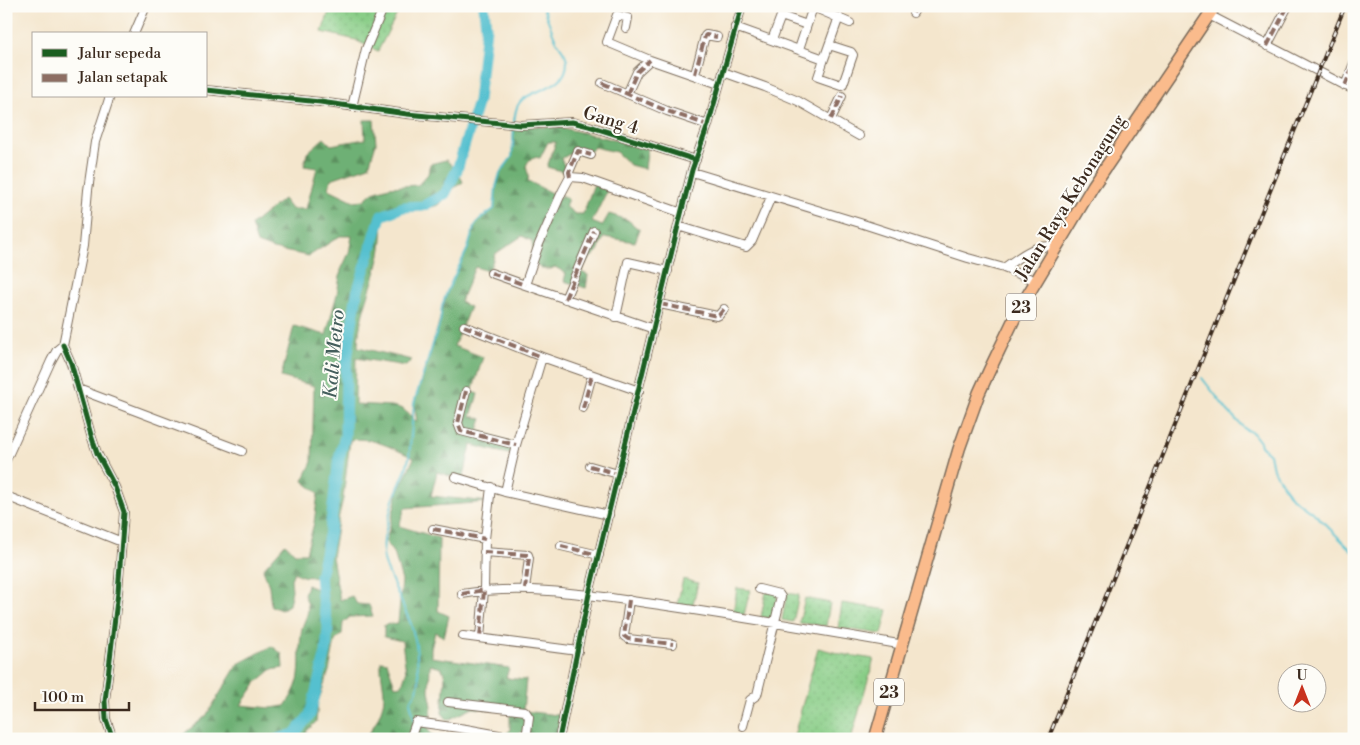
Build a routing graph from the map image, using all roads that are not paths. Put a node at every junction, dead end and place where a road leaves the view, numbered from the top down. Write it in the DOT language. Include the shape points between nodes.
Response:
graph roads {
  1 [pos="146,6"];
  2 [pos="384,6"];
  3 [pos="742,6"];
  4 [pos="1288,6"];
  5 [pos="1212,11"];
  6 [pos="839,17"];
  7 [pos="850,22"];
  8 [pos="807,25"];
  9 [pos="735,27"];
  10 [pos="626,28"];
  11 [pos="135,32"];
  12 [pos="717,37"];
  13 [pos="772,40"];
  14 [pos="829,45"];
  15 [pos="1266,46"];
  16 [pos="799,49"];
  17 [pos="824,58"];
  18 [pos="650,60"];
  19 [pos="1354,63"];
  20 [pos="723,72"];
  21 [pos="694,74"];
  22 [pos="602,83"];
  23 [pos="719,84"];
  24 [pos="1345,86"];
  25 [pos="208,90"];
  26 [pos="1354,90"];
  27 [pos="627,94"];
  28 [pos="842,96"];
  29 [pos="109,98"];
  30 [pos="352,107"];
  31 [pos="831,119"];
  32 [pos="708,125"];
  33 [pos="858,136"];
  34 [pos="590,155"];
  35 [pos="694,167"];
  36 [pos="570,177"];
  37 [pos="771,197"];
  38 [pos="682,213"];
  39 [pos="678,226"];
  40 [pos="594,231"];
  41 [pos="1056,247"];
  42 [pos="1004,268"];
  43 [pos="668,271"];
  44 [pos="491,273"];
  45 [pos="1036,281"];
  46 [pos="526,285"];
  47 [pos="565,299"];
  48 [pos="660,304"];
  49 [pos="724,309"];
  50 [pos="616,317"];
  51 [pos="464,326"];
  52 [pos="654,329"];
  53 [pos="63,345"];
  54 [pos="542,357"];
  55 [pos="592,375"];
  56 [pos="78,389"];
  57 [pos="466,391"];
  58 [pos="639,391"];
  59 [pos="583,408"];
  60 [pos="516,446"];
  61 [pos="242,451"];
  62 [pos="6,460"];
  63 [pos="590,466"];
  64 [pos="618,474"];
  65 [pos="455,477"];
  66 [pos="491,487"];
  67 [pos="505,492"];
  68 [pos="6,496"];
  69 [pos="609,515"];
  70 [pos="434,528"];
  71 [pos="485,539"];
  72 [pos="122,542"];
  73 [pos="561,546"];
  74 [pos="484,552"];
  75 [pos="599,555"];
  76 [pos="525,589"];
  77 [pos="759,589"];
  78 [pos="484,590"];
  79 [pos="462,594"];
  80 [pos="589,594"];
  81 [pos="629,600"];
  82 [pos="775,621"];
  83 [pos="463,636"];
  84 [pos="480,638"];
  85 [pos="673,644"];
  86 [pos="904,645"];
  87 [pos="578,651"];
  88 [pos="448,702"];
  89 [pos="743,726"];
  90 [pos="113,739"];
  91 [pos="410,739"];
  92 [pos="522,739"];
  93 [pos="526,739"];
  94 [pos="559,739"];
  95 [pos="875,739"];
  1 -- 11 [label="street"];
  2 -- 30 [label="street" via="366,49"];
  3 -- 9 [label="street"];
  4 -- 15 [label="street"];
  5 -- 15 [label="street"];
  5 -- 41 [label="highway, Jalan Raya Kebonagung / 23"];
  6 -- 7 [label="street"];
  6 -- 8 [label="street" via="814,7"];
  6 -- 14 [label="street"];
  8 -- 13 [label="street" via="781,16"];
  8 -- 16 [label="street"];
  9 -- 13 [label="street"];
  9 -- 20 [label="street"];
  10 -- 18 [label="street" via="628,18 617,15 607,42"];
  12 -- 21 [label="street" via="705,36"];
  13 -- 16 [label="street"];
  14 -- 17 [label="street"];
  14 -- 17 [label="street" via="853,57 842,85 818,77"];
  15 -- 24 [label="street"];
  16 -- 17 [label="street"];
  18 -- 21 [label="street"];
  18 -- 27 [label="street" via="637,72"];
  19 -- 24 [label="street"];
  20 -- 23 [label="street"];
  20 -- 31 [label="street" via="784,95"];
  21 -- 23 [label="street"];
  22 -- 27 [label="street"];
  23 -- 32 [label="street"];
  24 -- 26 [label="street"];
  25 -- 30 [label="street, Gang 4"];
  27 -- 32 [label="street"];
  28 -- 31 [label="street"];
  29 -- 53 [label="street" via="95,142 83,246"];
  30 -- 35 [label="street, Gang 4" via="516,124 572,122"];
  31 -- 33 [label="street"];
  32 -- 35 [label="street"];
  34 -- 36 [label="street" via="578,151"];
  35 -- 37 [label="street, Gang 4"];
  35 -- 38 [label="street"];
  36 -- 38 [label="street" via="583,178"];
  36 -- 46 [label="street" via="539,244"];
  37 -- 39 [label="street" via="752,241 746,247"];
  37 -- 42 [label="street, Gang 4"];
  38 -- 39 [label="street"];
  39 -- 43 [label="street"];
  40 -- 47 [label="street"];
  41 -- 42 [label="street" via="1036,247"];
  41 -- 45 [label="highway, Jalan Raya Kebonagung / 23"];
  42 -- 45 [label="street, Gang 4"];
  43 -- 48 [label="street"];
  43 -- 50 [label="street" via="628,262"];
  44 -- 46 [label="street"];
  45 -- 86 [label="highway, Jalan Raya Kebonagung / 23" via="990,369 968,421"];
  46 -- 47 [label="street"];
  47 -- 50 [label="street"];
  48 -- 49 [label="street" via="717,316"];
  48 -- 52 [label="street"];
  50 -- 52 [label="street"];
  51 -- 54 [label="street"];
  52 -- 58 [label="street"];
  53 -- 56 [label="street"];
  53 -- 62 [label="street" via="51,361"];
  54 -- 55 [label="street"];
  54 -- 60 [label="street"];
  55 -- 58 [label="street"];
  55 -- 59 [label="street"];
  56 -- 61 [label="street"];
  56 -- 72 [label="street" via="94,444 124,512"];
  57 -- 60 [label="street" via="458,423 461,431"];
  58 -- 64 [label="street"];
  60 -- 67 [label="street"];
  63 -- 64 [label="street"];
  64 -- 69 [label="street"];
  65 -- 66 [label="street"];
  66 -- 67 [label="street"];
  66 -- 71 [label="street"];
  67 -- 69 [label="street"];
  68 -- 72 [label="street"];
  69 -- 75 [label="street"];
  70 -- 71 [label="street"];
  71 -- 74 [label="street"];
  72 -- 90 [label="street" via="105,701 106,719"];
  73 -- 75 [label="street"];
  74 -- 76 [label="street" via="528,555"];
  74 -- 78 [label="street"];
  75 -- 80 [label="street"];
  76 -- 78 [label="street"];
  76 -- 80 [label="street"];
  77 -- 82 [label="street" via="780,595"];
  78 -- 79 [label="street"];
  78 -- 84 [label="street"];
  80 -- 81 [label="street"];
  80 -- 87 [label="street"];
  81 -- 82 [label="street"];
  81 -- 85 [label="street" via="624,636"];
  82 -- 86 [label="street"];
  82 -- 89 [label="street" via="758,695 750,700"];
  83 -- 84 [label="street"];
  84 -- 87 [label="street"];
  86 -- 95 [label="highway, 23"];
  87 -- 94 [label="street"];
  88 -- 93 [label="street" via="525,711 529,717"];
  91 -- 92 [label="street" via="415,723 419,722"];
}
